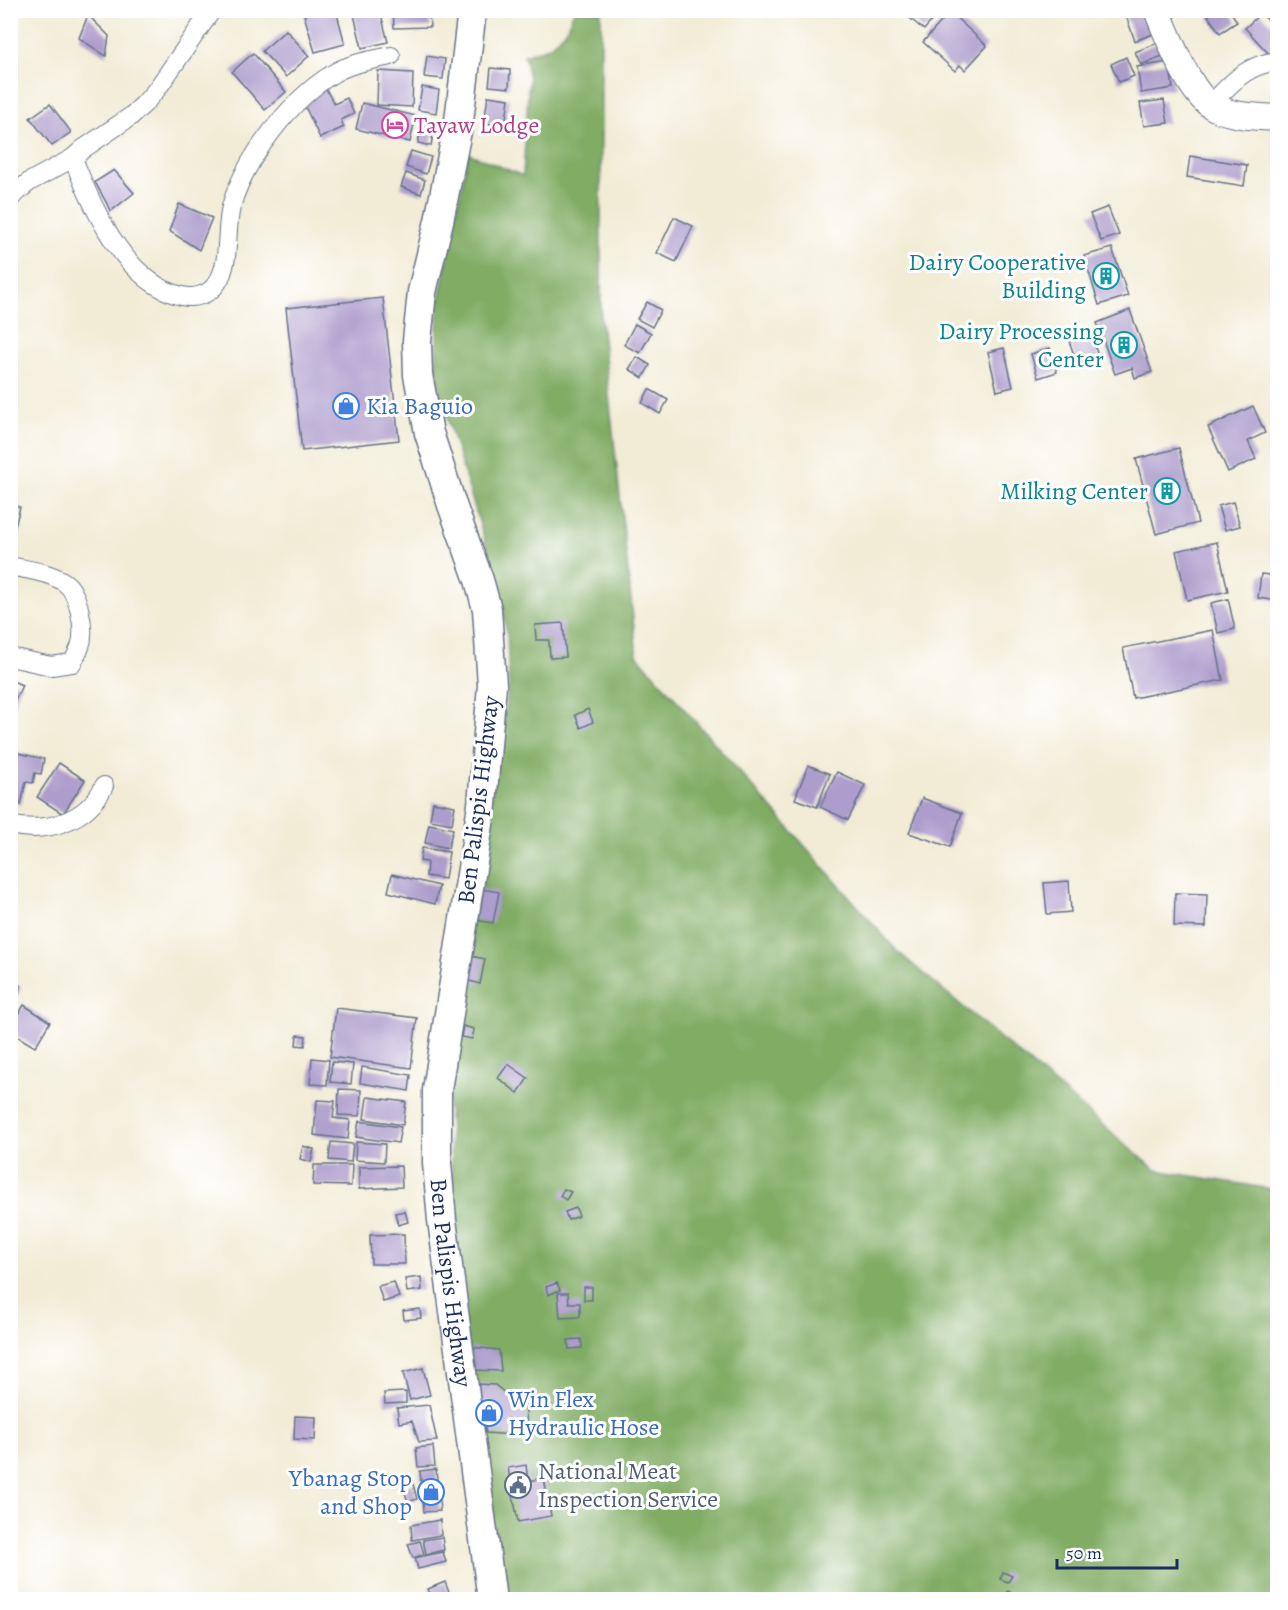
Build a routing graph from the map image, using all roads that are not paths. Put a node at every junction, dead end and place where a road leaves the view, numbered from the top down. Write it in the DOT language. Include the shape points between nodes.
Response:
graph roads {
  1 [pos="212,10"];
  2 [pos="472,10"];
  3 [pos="1157,10"];
  4 [pos="391,56"];
  5 [pos="1278,61"];
  6 [pos="1210,105"];
  7 [pos="1278,118"];
  8 [pos="73,158"];
  9 [pos="10,198"];
  10 [pos="10,566"];
  11 [pos="10,657"];
  12 [pos="104,786"];
  13 [pos="10,825"];
  14 [pos="492,1599"];
  1 -- 8 [label="street" via="157,89 130,117"];
  2 -- 14 [label="main road, Ben Palispis Highway" via="459,122 422,292 417,341 418,375 429,433 479,580 491,645 492,685 482,805 436,1090 442,1220"];
  3 -- 6 [label="street" via="1185,71"];
  4 -- 8 [label="street" via="336,72 298,100 270,134 240,181 231,206 218,282 203,295 191,298 169,292 131,264 86,191"];
  5 -- 6 [label="street" via="1251,67"];
  6 -- 7 [label="street" via="1246,116"];
  8 -- 9 [label="street" via="29,182"];
  10 -- 11 [label="street" via="66,583 82,618 81,645 72,663 51,666"];
  12 -- 13 [label="street" via="98,798 62,824 26,828"];
}
